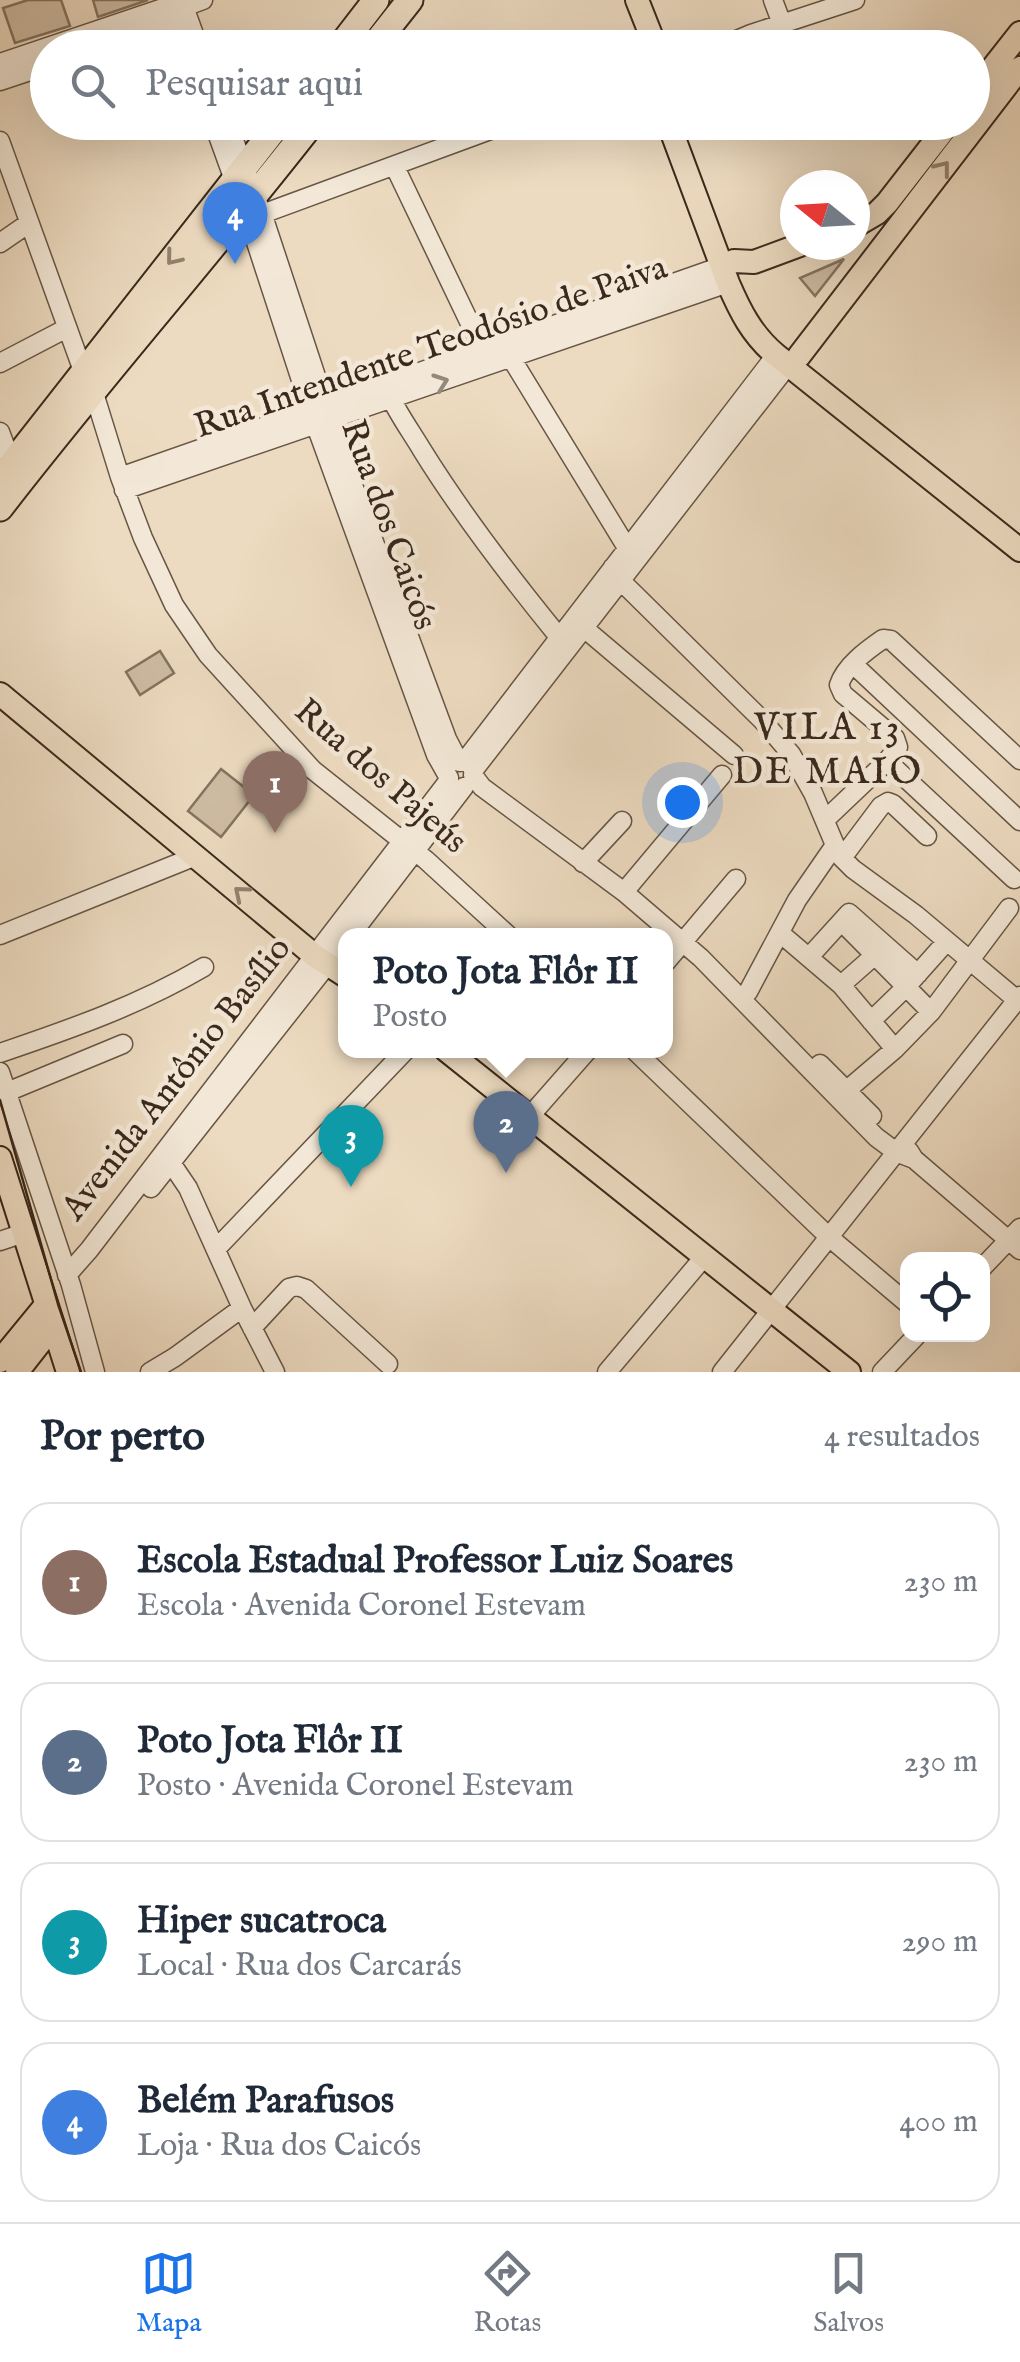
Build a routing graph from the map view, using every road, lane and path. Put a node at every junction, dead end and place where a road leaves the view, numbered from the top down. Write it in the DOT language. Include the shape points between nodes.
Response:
graph roads {
  1 [pos="203,0"];
  2 [pos="376,0"];
  3 [pos="410,0"];
  4 [pos="621,0"];
  5 [pos="637,0"];
  6 [pos="773,0"];
  7 [pos="854,0"];
  8 [pos="175,7"];
  9 [pos="782,24"];
  10 [pos="103,30"];
  11 [pos="132,30"];
  12 [pos="188,30"];
  13 [pos="353,30"];
  14 [pos="386,30"];
  15 [pos="633,30"];
  16 [pos="649,30"];
  17 [pos="766,30"];
  18 [pos="1020,33"];
  19 [pos="30,53"];
  20 [pos="0,63"];
  21 [pos="1020,68"];
  22 [pos="30,71"];
  23 [pos="990,71"];
  24 [pos="0,82"];
  25 [pos="990,107"];
  26 [pos="221,140"];
  27 [pos="233,140"];
  28 [pos="273,140"];
  29 [pos="298,140"];
  30 [pos="465,140"];
  31 [pos="676,140"];
  32 [pos="690,140"];
  33 [pos="936,140"];
  34 [pos="964,140"];
  35 [pos="0,141"];
  36 [pos="395,167"];
  37 [pos="251,196"];
  38 [pos="284,207"];
  39 [pos="906,215"];
  40 [pos="870,217"];
  41 [pos="29,223"];
  42 [pos="870,223"];
  43 [pos="0,243"];
  44 [pos="780,253"];
  45 [pos="736,270"];
  46 [pos="67,328"];
  47 [pos="506,350"];
  48 [pos="486,357"];
  49 [pos="788,359"];
  50 [pos="0,363"];
  51 [pos="88,380"];
  52 [pos="388,392"];
  53 [pos="321,415"];
  54 [pos="0,432"];
  55 [pos="6,472"];
  56 [pos="122,484"];
  57 [pos="954,496"];
  58 [pos="0,508"];
  59 [pos="1020,531"];
  60 [pos="1020,550"];
  61 [pos="631,555"];
  62 [pos="617,574"];
  63 [pos="584,628"];
  64 [pos="559,637"];
  65 [pos="853,664"];
  66 [pos="0,694"];
  67 [pos="734,754"];
  68 [pos="887,760"];
  69 [pos="1020,760"];
  70 [pos="722,775"];
  71 [pos="465,776"];
  72 [pos="826,819"];
  73 [pos="622,820"];
  74 [pos="1020,821"];
  75 [pos="927,836"];
  76 [pos="408,846"];
  77 [pos="838,851"];
  78 [pos="196,856"];
  79 [pos="583,863"];
  80 [pos="736,879"];
  81 [pos="624,892"];
  82 [pos="1014,892"];
  83 [pos="842,921"];
  84 [pos="355,928"];
  85 [pos="355,928"];
  86 [pos="499,928"];
  87 [pos="666,928"];
  88 [pos="780,933"];
  89 [pos="673,934"];
  90 [pos="0,935"];
  91 [pos="947,941"];
  92 [pos="682,942"];
  93 [pos="673,953"];
  94 [pos="875,955"];
  95 [pos="810,956"];
  96 [pos="968,960"];
  97 [pos="330,966"];
  98 [pos="204,968"];
  99 [pos="716,971"];
  100 [pos="912,980"];
  101 [pos="840,985"];
  102 [pos="748,992"];
  103 [pos="1016,1008"];
  104 [pos="931,1012"];
  105 [pos="871,1020"];
  106 [pos="123,1044"];
  107 [pos="895,1048"];
  108 [pos="0,1053"];
  109 [pos="398,1058"];
  110 [pos="456,1058"];
  111 [pos="581,1058"];
  112 [pos="642,1058"];
  113 [pos="0,1072"];
  114 [pos="8,1092"];
  115 [pos="842,1094"];
  116 [pos="530,1116"];
  117 [pos="904,1151"];
  118 [pos="0,1158"];
  119 [pos="168,1158"];
  120 [pos="24,1233"];
  121 [pos="828,1238"];
  122 [pos="1016,1239"];
  123 [pos="0,1241"];
  124 [pos="216,1249"];
  125 [pos="704,1257"];
  126 [pos="990,1261"];
  127 [pos="69,1280"];
  128 [pos="900,1297"];
  129 [pos="242,1308"];
  130 [pos="770,1310"];
  131 [pos="50,1316"];
  132 [pos="252,1328"];
  133 [pos="910,1342"];
  134 [pos="0,1361"];
  135 [pos="388,1364"];
  136 [pos="722,1370"];
  137 [pos="17,1372"];
  138 [pos="68,1372"];
  139 [pos="95,1372"];
  140 [pos="150,1372"];
  141 [pos="275,1372"];
  142 [pos="608,1372"];
  143 [pos="849,1372"];
  144 [pos="882,1372"];
  1 -- 8 [label="street"];
  2 -- 13 [label="highway"];
  3 -- 14 [label="highway"];
  4 -- 15 [label="main road"];
  5 -- 16 [label="main road"];
  6 -- 9 [label="street"];
  7 -- 9 [label="street"];
  8 -- 10 [label="street"];
  8 -- 11 [label="street"];
  8 -- 12 [label="street"];
  9 -- 17 [label="street"];
  18 -- 23 [label="main road"];
  19 -- 20 [label="street"];
  25 -- 21 [label="main road, Avenida Antônio Basílio, one-way"];
  22 -- 24 [label="street"];
  26 -- 37 [label="street, Rua dos Caicós"];
  27 -- 37 [label="street, Rua dos Caicós"];
  28 -- 37 [label="highway"];
  29 -- 37 [label="highway"];
  30 -- 36 [label="street"];
  31 -- 45 [label="main road"];
  32 -- 45 [label="main road"];
  33 -- 40 [label="main road"];
  39 -- 34 [label="main road, Avenida Antônio Basílio, one-way"];
  35 -- 41 [label="street, Rua dos Pajeús"];
  36 -- 38 [label="street"];
  36 -- 48 [label="street"];
  37 -- 38 [label="street"];
  37 -- 38 [label="street" via="276,198"];
  37 -- 51 [label="highway"];
  37 -- 53 [label="street, Rua dos Caicós"];
  39 -- 42 [label="main road"];
  39 -- 49 [label="main road, Avenida Antônio Basílio"];
  41 -- 43 [label="street"];
  41 -- 46 [label="street, Rua dos Pajeús"];
  44 -- 45 [label="main road, Rua Intendente Teodósio de Paiva"];
  45 -- 47 [label="street, Rua Intendente Teodósio de Paiva"];
  45 -- 49 [label="main road"];
  46 -- 50 [label="street"];
  46 -- 51 [label="street, Rua dos Pajeús"];
  47 -- 48 [label="street, Rua Intendente Teodósio de Paiva"];
  47 -- 61 [label="street"];
  52 -- 48 [label="street, Rua Intendente Teodósio de Paiva, one-way"];
  49 -- 57 [label="main road"];
  49 -- 61 [label="street, Avenida Antônio Basílio"];
  51 -- 55 [label="highway"];
  51 -- 56 [label="street, Rua dos Pajeús"];
  51 -- 58 [label="highway"];
  52 -- 53 [label="street, Rua Intendente Teodósio de Paiva"];
  52 -- 64 [label="street" via="437,474"];
  53 -- 56 [label="street, Rua Intendente Teodósio de Paiva"];
  53 -- 71 [label="street, Rua dos Caicós"];
  54 -- 55 [label="street"];
  56 -- 76 [label="street, Rua dos Pajeús" via="162,584 208,655 313,770"];
  57 -- 59 [label="main road"];
  57 -- 60 [label="main road"];
  61 -- 62 [label="street, Avenida Antônio Basílio"];
  62 -- 63 [label="street, Avenida Antônio Basílio"];
  62 -- 64 [label="street, Avenida Antônio Basílio"];
  62 -- 72 [label="street" via="778,738"];
  63 -- 67 [label="street"];
  63 -- 71 [label="street, Avenida Antônio Basílio"];
  64 -- 71 [label="street, Avenida Antônio Basílio"];
  65 -- 68 [label="street" via="838,686 897,740"];
  65 -- 69 [label="street" via="879,641 891,640"];
  65 -- 74 [label="street"];
  66 -- 78 [label="main road"];
  68 -- 72 [label="street"];
  68 -- 82 [label="street"];
  70 -- 81 [label="street"];
  71 -- 76 [label="street, Avenida Antônio Basílio"];
  71 -- 79 [label="street, Rua dos Caicós"];
  72 -- 77 [label="street"];
  73 -- 79 [label="street"];
  75 -- 77 [label="street" via="888,802"];
  76 -- 84 [label="street, Avenida Antônio Basílio"];
  76 -- 85 [label="street, Avenida Antônio Basílio"];
  76 -- 86 [label="street, Rua dos Pajeús"];
  77 -- 88 [label="street" via="807,884"];
  77 -- 91 [label="street"];
  78 -- 90 [label="street"];
  97 -- 78 [label="main road, one-way"];
  79 -- 81 [label="street, Rua dos Caicós"];
  80 -- 92 [label="street"];
  81 -- 87 [label="street, Rua dos Caicós"];
  82 -- 96 [label="street"];
  83 -- 94 [label="street"];
  83 -- 95 [label="street"];
  83 -- 100 [label="street" via="849,912"];
  88 -- 95 [label="street"];
  88 -- 102 [label="street"];
  89 -- 92 [label="street, Rua dos Caicós"];
  91 -- 96 [label="street"];
  91 -- 100 [label="street"];
  92 -- 93 [label="street"];
  92 -- 99 [label="street, Rua dos Caicós"];
  94 -- 100 [label="street"];
  94 -- 101 [label="street"];
  95 -- 101 [label="street"];
  96 -- 103 [label="street"];
  96 -- 104 [label="street"];
  97 -- 119 [label="street, Avenida Antônio Basílio"];
  98 -- 108 [label="street" via="94,1021"];
  99 -- 102 [label="street, Rua dos Caicós"];
  99 -- 115 [label="street, Rua dos Caicós"];
  100 -- 104 [label="street"];
  100 -- 105 [label="street"];
  101 -- 105 [label="street"];
  102 -- 115 [label="street, Rua dos Caicós"];
  103 -- 117 [label="street"];
  104 -- 107 [label="street"];
  105 -- 107 [label="street"];
  106 -- 114 [label="street"];
  107 -- 115 [label="street"];
  109 -- 124 [label="street"];
  110 -- 116 [label="main road"];
  111 -- 116 [label="street"];
  112 -- 121 [label="street"];
  113 -- 114 [label="street"];
  114 -- 127 [label="street"];
  115 -- 117 [label="street, Rua dos Caicós"];
  116 -- 125 [label="main road"];
  117 -- 121 [label="street"];
  117 -- 122 [label="street, Rua dos Caicós"];
  118 -- 120 [label="main road"];
  119 -- 124 [label="street"];
  119 -- 127 [label="street, Avenida Antônio Basílio"];
  120 -- 123 [label="street"];
  120 -- 131 [label="main road"];
  121 -- 128 [label="street"];
  121 -- 130 [label="street"];
  122 -- 126 [label="street"];
  124 -- 129 [label="street"];
  125 -- 130 [label="main road"];
  125 -- 142 [label="street"];
  127 -- 139 [label="street"];
  129 -- 132 [label="street"];
  129 -- 140 [label="street"];
  130 -- 136 [label="street"];
  130 -- 143 [label="main road"];
  131 -- 134 [label="main road"];
  131 -- 137 [label="main road"];
  131 -- 138 [label="main road"];
  132 -- 135 [label="street" via="297,1286"];
  132 -- 141 [label="street"];
  133 -- 144 [label="street"];
}
